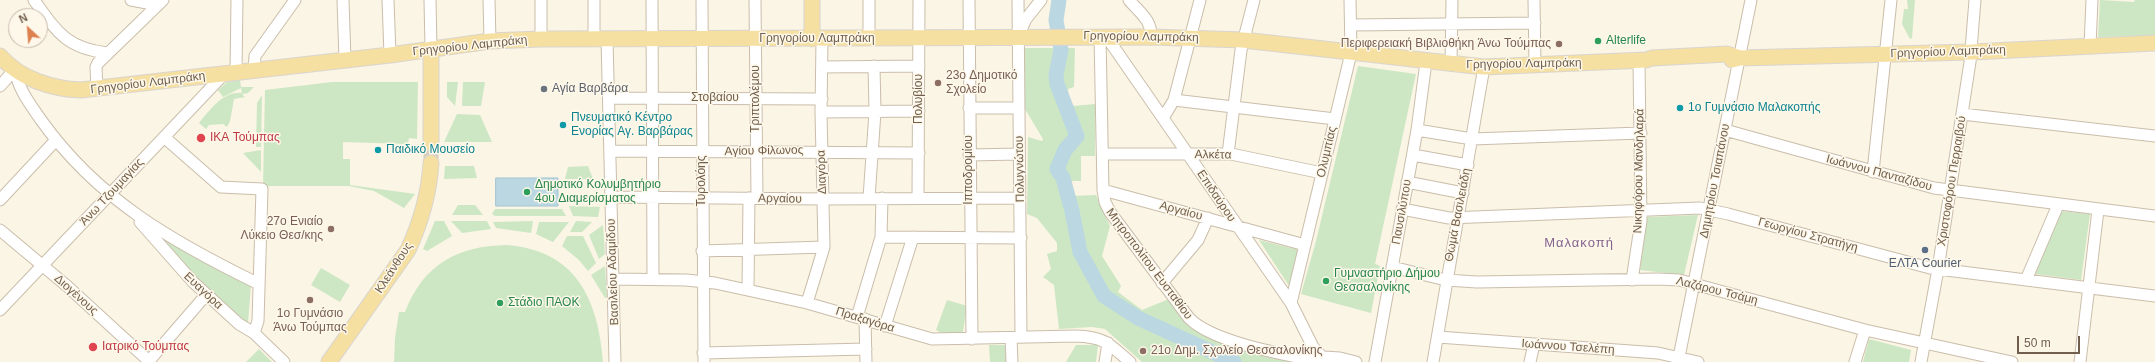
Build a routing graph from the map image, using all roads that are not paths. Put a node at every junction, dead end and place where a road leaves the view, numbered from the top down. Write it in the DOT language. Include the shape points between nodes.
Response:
graph roads {
  1 [pos="34,0"];
  2 [pos="131,0"];
  3 [pos="237,0"];
  4 [pos="295,0"];
  5 [pos="343,0"];
  6 [pos="388,0"];
  7 [pos="430,0"];
  8 [pos="489,0"];
  9 [pos="540,0"];
  10 [pos="594,0"];
  11 [pos="652,0"];
  12 [pos="702,0"];
  13 [pos="755,0"];
  14 [pos="812,0"];
  15 [pos="869,0"];
  16 [pos="919,0"];
  17 [pos="969,0"];
  18 [pos="1018,0"];
  19 [pos="1041,0"];
  20 [pos="1129,0"];
  21 [pos="1200,0"];
  22 [pos="1254,0"];
  23 [pos="1350,0"];
  24 [pos="1452,0"];
  25 [pos="1534,0"];
  26 [pos="1751,0"];
  27 [pos="1891,0"];
  28 [pos="1972,0"];
  29 [pos="1975,0"];
  30 [pos="1985,0"];
  31 [pos="2092,0"];
  32 [pos="161,3"];
  33 [pos="1535,23"];
  34 [pos="1452,24"];
  35 [pos="1351,25"];
  36 [pos="1103,36"];
  37 [pos="969,37"];
  38 [pos="1018,37"];
  39 [pos="1151,37"];
  40 [pos="652,38"];
  41 [pos="702,38"];
  42 [pos="869,38"];
  43 [pos="919,38"];
  44 [pos="1189,38"];
  45 [pos="540,39"];
  46 [pos="600,39"];
  47 [pos="756,39"];
  48 [pos="817,39"];
  49 [pos="1243,40"];
  50 [pos="490,41"];
  51 [pos="2155,43"];
  52 [pos="2090,46"];
  53 [pos="431,49"];
  54 [pos="1972,52"];
  55 [pos="107,53"];
  56 [pos="1351,53"];
  57 [pos="1886,54"];
  58 [pos="390,55"];
  59 [pos="0,56"];
  60 [pos="1740,58"];
  61 [pos="345,60"];
  62 [pos="1642,61"];
  63 [pos="1426,62"];
  64 [pos="1451,65"];
  65 [pos="1535,65"];
  66 [pos="874,66"];
  67 [pos="919,66"];
  68 [pos="822,67"];
  69 [pos="1484,67"];
  70 [pos="15,70"];
  71 [pos="254,70"];
  72 [pos="230,73"];
  73 [pos="0,86"];
  74 [pos="97,89"];
  75 [pos="609,98"];
  76 [pos="652,98"];
  77 [pos="702,98"];
  78 [pos="756,98"];
  79 [pos="822,99"];
  80 [pos="1174,100"];
  81 [pos="1234,106"];
  82 [pos="969,108"];
  83 [pos="1018,108"];
  84 [pos="919,111"];
  85 [pos="821,112"];
  86 [pos="875,112"];
  87 [pos="1962,114"];
  88 [pos="1163,118"];
  89 [pos="1335,119"];
  90 [pos="1417,130"];
  91 [pos="1725,130"];
  92 [pos="1641,133"];
  93 [pos="2155,136"];
  94 [pos="164,138"];
  95 [pos="1472,139"];
  96 [pos="56,140"];
  97 [pos="431,143"];
  98 [pos="610,151"];
  99 [pos="756,151"];
  100 [pos="821,151"];
  101 [pos="652,152"];
  102 [pos="702,152"];
  103 [pos="872,152"];
  104 [pos="919,153"];
  105 [pos="1019,154"];
  106 [pos="1103,154"];
  107 [pos="1188,154"];
  108 [pos="1228,154"];
  109 [pos="969,155"];
  110 [pos="1412,155"];
  111 [pos="431,163"];
  112 [pos="1468,166"];
  113 [pos="1873,172"];
  114 [pos="1322,174"];
  115 [pos="1407,182"];
  116 [pos="1103,190"];
  117 [pos="1950,191"];
  118 [pos="1463,193"];
  119 [pos="109,195"];
  120 [pos="611,197"];
  121 [pos="652,197"];
  122 [pos="702,197"];
  123 [pos="753,198"];
  124 [pos="869,198"];
  125 [pos="882,198"];
  126 [pos="918,198"];
  127 [pos="970,198"];
  128 [pos="1020,198"];
  129 [pos="823,199"];
  130 [pos="0,200"];
  131 [pos="2058,205"];
  132 [pos="1402,209"];
  133 [pos="1641,210"];
  134 [pos="1710,210"];
  135 [pos="2098,210"];
  136 [pos="130,211"];
  137 [pos="2155,216"];
  138 [pos="1208,218"];
  139 [pos="1458,218"];
  140 [pos="1236,226"];
  141 [pos="0,230"];
  142 [pos="881,237"];
  143 [pos="913,237"];
  144 [pos="970,238"];
  145 [pos="1021,238"];
  146 [pos="1305,245"];
  147 [pos="824,247"];
  148 [pos="750,250"];
  149 [pos="702,251"];
  150 [pos="44,266"];
  151 [pos="1392,267"];
  152 [pos="1938,269"];
  153 [pos="614,279"];
  154 [pos="653,279"];
  155 [pos="1446,280"];
  156 [pos="1632,280"];
  157 [pos="2026,280"];
  158 [pos="703,281"];
  159 [pos="1162,283"];
  160 [pos="1693,283"];
  161 [pos="259,284"];
  162 [pos="2090,288"];
  163 [pos="748,289"];
  164 [pos="206,295"];
  165 [pos="2155,296"];
  166 [pos="806,303"];
  167 [pos="1291,303"];
  168 [pos="0,310"];
  169 [pos="861,318"];
  170 [pos="885,326"];
  171 [pos="1864,330"];
  172 [pos="254,333"];
  173 [pos="1016,337"];
  174 [pos="1438,337"];
  175 [pos="972,339"];
  176 [pos="1534,344"];
  177 [pos="1925,345"];
  178 [pos="1111,346"];
  179 [pos="866,349"];
  180 [pos="704,357"];
  181 [pos="780,357"];
  182 [pos="1678,359"];
  183 [pos="1322,360"];
  184 [pos="149,362"];
  185 [pos="284,362"];
  186 [pos="329,362"];
  187 [pos="615,362"];
  188 [pos="866,362"];
  189 [pos="1012,362"];
  190 [pos="1105,362"];
  191 [pos="1112,362"];
  192 [pos="1130,362"];
  193 [pos="1356,362"];
  194 [pos="1375,362"];
  195 [pos="1433,362"];
  196 [pos="1530,362"];
  197 [pos="1698,362"];
  198 [pos="1855,362"];
  199 [pos="1921,362"];
  200 [pos="2012,362"];
  201 [pos="2080,362"];
  1 -- 55 [label="street" via="54,27 68,40 86,50"];
  2 -- 32 [label="street"];
  3 -- 72 [label="street"];
  4 -- 71 [label="street" via="255,56"];
  5 -- 61 [label="street"];
  6 -- 58 [label="street"];
  7 -- 53 [label="street"];
  8 -- 50 [label="street"];
  9 -- 45 [label="street"];
  10 -- 46 [label="street, Βασιλείου Αδαμίδου"];
  11 -- 40 [label="street"];
  12 -- 41 [label="street, Τυρολόης"];
  13 -- 47 [label="street, Τριπτολέμου"];
  14 -- 48 [label="main road, Διαγόρα"];
  15 -- 42 [label="street"];
  16 -- 43 [label="street, Πολυβίου"];
  17 -- 37 [label="street, Ιπποδρομίου"];
  18 -- 38 [label="street, Πολυγνώτου"];
  19 -- 38 [label="street" via="1026,19"];
  20 -- 39 [label="street" via="1148,21"];
  21 -- 44 [label="street"];
  22 -- 49 [label="street"];
  23 -- 35 [label="street, Ολυμπίας"];
  24 -- 34 [label="street"];
  25 -- 33 [label="street"];
  26 -- 60 [label="street, Δημητρίου Τσιαπάνου"];
  27 -- 57 [label="street"];
  28 -- 29 [label="street"];
  29 -- 30 [label="street"];
  29 -- 54 [label="street, Χριστοφόρου Περραιβού"];
  31 -- 52 [label="street"];
  32 -- 55 [label="street"];
  33 -- 34 [label="street"];
  33 -- 65 [label="street"];
  34 -- 35 [label="street"];
  34 -- 64 [label="street"];
  35 -- 56 [label="street, Ολυμπίας"];
  36 -- 38 [label="main road, Γρηγορίου Λαμπράκη"];
  36 -- 39 [label="main road, Γρηγορίου Λαμπράκη"];
  36 -- 88 [label="street, Επιδαύρου"];
  36 -- 106 [label="street, Μητροπολίτου Ευσταθίου"];
  37 -- 38 [label="main road, Γρηγορίου Λαμπράκη"];
  37 -- 43 [label="main road, Γρηγορίου Λαμπράκη"];
  37 -- 82 [label="street, Ιπποδρομίου"];
  38 -- 83 [label="street, Πολυγνώτου"];
  39 -- 44 [label="main road, Γρηγορίου Λαμπράκη"];
  40 -- 41 [label="main road, Γρηγορίου Λαμπράκη"];
  40 -- 46 [label="main road, Γρηγορίου Λαμπράκη"];
  40 -- 76 [label="street"];
  41 -- 47 [label="main road, Γρηγορίου Λαμπράκη"];
  41 -- 77 [label="street, Τυρολόης"];
  42 -- 43 [label="main road, Γρηγορίου Λαμπράκη"];
  42 -- 48 [label="main road, Γρηγορίου Λαμπράκη"];
  43 -- 67 [label="street, Πολυβίου"];
  44 -- 49 [label="main road, Γρηγορίου Λαμπράκη"];
  44 -- 80 [label="street"];
  45 -- 46 [label="main road, Γρηγορίου Λαμπράκη"];
  45 -- 50 [label="main road, Γρηγορίου Λαμπράκη"];
  46 -- 75 [label="street, Βασιλείου Αδαμίδου"];
  47 -- 48 [label="main road, Γρηγορίου Λαμπράκη"];
  47 -- 78 [label="street, Τριπτολέμου"];
  48 -- 68 [label="street, Διαγόρα"];
  49 -- 56 [label="main road, Γρηγορίου Λαμπράκη"];
  49 -- 81 [label="street"];
  50 -- 53 [label="main road, Γρηγορίου Λαμπράκη"];
  51 -- 52 [label="main road, Γρηγορίου Λαμπράκη"];
  52 -- 54 [label="main road, Γρηγορίου Λαμπράκη"];
  53 -- 58 [label="main road, Γρηγορίου Λαμπράκη"];
  53 -- 97 [label="main road"];
  54 -- 57 [label="main road, Γρηγορίου Λαμπράκη"];
  54 -- 87 [label="street, Χριστοφόρου Περραιβού"];
  55 -- 74 [label="street" via="96,67"];
  56 -- 63 [label="main road, Γρηγορίου Λαμπράκη"];
  56 -- 89 [label="street, Ολυμπίας"];
  57 -- 60 [label="main road, Γρηγορίου Λαμπράκη"];
  57 -- 113 [label="street"];
  58 -- 61 [label="main road, Γρηγορίου Λαμπράκη"];
  59 -- 70 [label="main road, Γρηγορίου Λαμπράκη"];
  60 -- 62 [label="main road, Γρηγορίου Λαμπράκη" via="1727,54 1652,58"];
  60 -- 91 [label="street, Δημητρίου Τσιαπάνου"];
  61 -- 71 [label="main road, Γρηγορίου Λαμπράκη"];
  62 -- 65 [label="main road, Γρηγορίου Λαμπράκη"];
  62 -- 92 [label="street, Νικηφόρου Μανδηλαρά"];
  63 -- 64 [label="main road, Γρηγορίου Λαμπράκη"];
  63 -- 90 [label="street, Παυσιλύπου"];
  64 -- 69 [label="main road, Γρηγορίου Λαμπράκη"];
  65 -- 69 [label="main road, Γρηγορίου Λαμπράκη"];
  66 -- 67 [label="street"];
  66 -- 68 [label="street"];
  66 -- 86 [label="street"];
  67 -- 84 [label="street, Πολυβίου"];
  68 -- 79 [label="street, Διαγόρα"];
  69 -- 95 [label="street, Θωμά Βασιλειάδη"];
  70 -- 73 [label="street"];
  70 -- 74 [label="main road, Γρηγορίου Λαμπράκη" via="52,86 76,90"];
  70 -- 96 [label="street, Ευαγόρα" via="22,93"];
  71 -- 72 [label="main road, Γρηγορίου Λαμπράκη"];
  72 -- 74 [label="main road, Γρηγορίου Λαμπράκη"];
  72 -- 94 [label="street, Άνω Τζουμαγίας"];
  75 -- 76 [label="street, Στοβαίου"];
  75 -- 98 [label="street, Βασιλείου Αδαμίδου"];
  76 -- 77 [label="street, Στοβαίου"];
  76 -- 101 [label="street"];
  77 -- 78 [label="street, Στοβαίου"];
  77 -- 102 [label="street, Τυρολόης"];
  78 -- 79 [label="street, Στοβαίου"];
  78 -- 99 [label="street, Τριπτολέμου"];
  79 -- 85 [label="street, Διαγόρα"];
  80 -- 81 [label="street"];
  80 -- 88 [label="street"];
  81 -- 89 [label="street"];
  81 -- 108 [label="street"];
  82 -- 83 [label="street"];
  82 -- 109 [label="street, Ιπποδρομίου"];
  83 -- 105 [label="street, Πολυγνώτου"];
  84 -- 86 [label="street"];
  84 -- 104 [label="street, Πολυβίου"];
  85 -- 86 [label="street"];
  85 -- 100 [label="street, Διαγόρα"];
  86 -- 103 [label="street"];
  87 -- 93 [label="street"];
  87 -- 117 [label="street, Χριστοφόρου Περραιβού"];
  88 -- 107 [label="street, Επιδαύρου"];
  89 -- 114 [label="street, Ολυμπίας"];
  90 -- 95 [label="street"];
  90 -- 110 [label="street, Παυσιλύπου"];
  91 -- 113 [label="street, Ιωάννου Πανταζίδου"];
  91 -- 134 [label="street, Δημητρίου Τσιαπάνου"];
  92 -- 95 [label="street"];
  92 -- 133 [label="street, Νικηφόρου Μανδηλαρά"];
  94 -- 119 [label="street, Άνω Τζουμαγίας"];
  94 -- 161 [label="street" via="221,187 262,189"];
  95 -- 112 [label="street, Θωμά Βασιλειάδη"];
  96 -- 119 [label="street, Ευαγόρα" via="83,171"];
  96 -- 130 [label="street"];
  98 -- 101 [label="street, Αγίου Φίλωνος"];
  98 -- 120 [label="street, Βασιλείου Αδαμίδου"];
  99 -- 100 [label="street, Αγίου Φίλωνος"];
  99 -- 102 [label="street, Αγίου Φίλωνος"];
  99 -- 123 [label="street, Τριπτολέμου"];
  100 -- 103 [label="street, Αγίου Φίλωνος"];
  100 -- 129 [label="street, Διαγόρα"];
  101 -- 102 [label="street, Αγίου Φίλωνος"];
  101 -- 121 [label="street"];
  102 -- 122 [label="street, Τυρολόης"];
  103 -- 104 [label="street, Αγίου Φίλωνος"];
  103 -- 124 [label="street"];
  104 -- 126 [label="street, Πολυβίου"];
  105 -- 109 [label="street"];
  105 -- 128 [label="street, Πολυγνώτου"];
  106 -- 107 [label="street, Αλκέτα"];
  106 -- 116 [label="street, Μητροπολίτου Ευσταθίου"];
  107 -- 108 [label="street, Αλκέτα"];
  107 -- 140 [label="street, Επιδαύρου"];
  108 -- 114 [label="street, Αλκέτα"];
  109 -- 127 [label="street, Ιπποδρομίου"];
  110 -- 112 [label="street"];
  110 -- 115 [label="street, Παυσιλύπου"];
  111 -- 186 [label="main road, Κλεάνθους" via="426,201 408,250"];
  112 -- 118 [label="street, Θωμά Βασιλειάδη"];
  113 -- 117 [label="street, Ιωάννου Πανταζίδου"];
  114 -- 146 [label="street, Ολυμπίας"];
  115 -- 118 [label="street"];
  115 -- 132 [label="street, Παυσιλύπου"];
  116 -- 138 [label="street, Αργαίου"];
  116 -- 159 [label="street, Μητροπολίτου Ευσταθίου" via="1110,212"];
  117 -- 131 [label="street, Ιωάννου Πανταζίδου"];
  117 -- 152 [label="street, Χριστοφόρου Περραιβού"];
  118 -- 139 [label="street, Θωμά Βασιλειάδη"];
  119 -- 136 [label="street, Ευαγόρα"];
  119 -- 150 [label="street, Άνω Τζουμαγίας"];
  120 -- 121 [label="street, Αργαίου"];
  120 -- 153 [label="street, Βασιλείου Αδαμίδου"];
  121 -- 122 [label="street, Αργαίου"];
  121 -- 154 [label="street"];
  122 -- 123 [label="street, Αργαίου"];
  122 -- 149 [label="street, Τυρολόης"];
  123 -- 129 [label="street, Αργαίου"];
  123 -- 148 [label="street, Τριπτολέμου"];
  124 -- 125 [label="street, Αργαίου"];
  124 -- 129 [label="street, Αργαίου"];
  125 -- 126 [label="street, Αργαίου"];
  125 -- 142 [label="street"];
  126 -- 127 [label="street, Αργαίου"];
  127 -- 128 [label="street, Αργαίου"];
  127 -- 144 [label="street, Ιπποδρομίου"];
  128 -- 145 [label="street, Πολυγνώτου"];
  129 -- 147 [label="street, Διαγόρα"];
  131 -- 135 [label="street, Ιωάννου Πανταζίδου"];
  131 -- 157 [label="street"];
  132 -- 139 [label="street, Γεωργίου Στρατήγη"];
  132 -- 151 [label="street, Παυσιλύπου"];
  133 -- 134 [label="street, Γεωργίου Στρατήγη"];
  133 -- 139 [label="street, Γεωργίου Στρατήγη"];
  133 -- 156 [label="street, Νικηφόρου Μανδηλαρά"];
  134 -- 152 [label="street, Γεωργίου Στρατήγη"];
  134 -- 160 [label="street, Δημητρίου Τσιαπάνου"];
  135 -- 137 [label="street, Ιωάννου Πανταζίδου"];
  135 -- 162 [label="street"];
  136 -- 161 [label="street, Ευαγόρα" via="173,239"];
  136 -- 164 [label="street, Ευαγόρα" via="173,262"];
  138 -- 140 [label="street, Αργαίου"];
  138 -- 159 [label="street" via="1198,240"];
  139 -- 155 [label="street, Θωμά Βασιλειάδη"];
  140 -- 146 [label="street, Αργαίου"];
  140 -- 167 [label="street, Επιδαύρου"];
  141 -- 150 [label="street, Διογένους"];
  142 -- 143 [label="street"];
  142 -- 169 [label="street"];
  143 -- 144 [label="street"];
  143 -- 170 [label="street"];
  144 -- 145 [label="street"];
  144 -- 175 [label="street, Ιπποδρομίου"];
  145 -- 173 [label="street, Πολυγνώτου"];
  146 -- 167 [label="street, Ολυμπίας"];
  147 -- 148 [label="street"];
  147 -- 166 [label="street, Διαγόρα"];
  148 -- 149 [label="street"];
  148 -- 163 [label="street, Τριπτολέμου"];
  149 -- 158 [label="street, Τυρολόης"];
  150 -- 168 [label="street, Άνω Τζουμαγίας"];
  150 -- 184 [label="street, Διογένους"];
  151 -- 155 [label="street, Λαζάρου Τσάμη"];
  151 -- 194 [label="street, Παυσιλύπου"];
  152 -- 157 [label="street, Γεωργίου Στρατήγη"];
  152 -- 177 [label="street, Χριστοφόρου Περραιβού"];
  153 -- 154 [label="street, Πραξαγόρα"];
  153 -- 187 [label="street, Βασιλείου Αδαμίδου"];
  154 -- 158 [label="street, Πραξαγόρα"];
  155 -- 156 [label="street, Λαζάρου Τσάμη"];
  155 -- 174 [label="street, Θωμά Βασιλειάδη"];
  156 -- 160 [label="street, Λαζάρου Τσάμη" via="1658,279"];
  157 -- 162 [label="street, Γεωργίου Στρατήγη"];
  158 -- 163 [label="street, Πραξαγόρα"];
  158 -- 180 [label="street, Τυρολόης"];
  159 -- 183 [label="street, Μητροπολίτου Ευσταθίου" via="1189,318 1201,328 1254,348"];
  160 -- 171 [label="street, Λαζάρου Τσάμη"];
  160 -- 182 [label="street, Δημητρίου Τσιαπάνου"];
  161 -- 172 [label="street" via="258,321"];
  162 -- 165 [label="street, Γεωργίου Στρατήγη"];
  162 -- 201 [label="street"];
  163 -- 166 [label="street, Πραξαγόρα"];
  164 -- 172 [label="street, Ευαγόρα" via="239,324"];
  164 -- 184 [label="street"];
  166 -- 169 [label="street, Πραξαγόρα"];
  167 -- 183 [label="street, Επιδαύρου"];
  169 -- 170 [label="street, Πραξαγόρα"];
  169 -- 179 [label="street"];
  170 -- 175 [label="street, Πραξαγόρα" via="932,339"];
  171 -- 177 [label="street, Λαζάρου Τσάμη"];
  171 -- 198 [label="street"];
  172 -- 185 [label="street, Ευαγόρα"];
  173 -- 175 [label="street, Πραξαγόρα"];
  173 -- 178 [label="street, Πραξαγόρα" via="1088,336 1100,338"];
  173 -- 189 [label="street, Πολυγνώτου"];
  174 -- 176 [label="street, Ιωάννου Τσελέπη"];
  174 -- 195 [label="street, Θωμά Βασιλειάδη"];
  176 -- 182 [label="street, Ιωάννου Τσελέπη"];
  176 -- 196 [label="street"];
  177 -- 199 [label="street, Χριστοφόρου Περραιβού"];
  177 -- 200 [label="street, Λαζάρου Τσάμη"];
  178 -- 190 [label="street"];
  178 -- 191 [label="street"];
  178 -- 192 [label="street"];
  179 -- 181 [label="street"];
  179 -- 188 [label="street"];
  180 -- 181 [label="street"];
  182 -- 197 [label="street, Ιωάννου Τσελέπη"];
  183 -- 193 [label="street, Μητροπολίτου Ευσταθίου" via="1340,358"];
}
